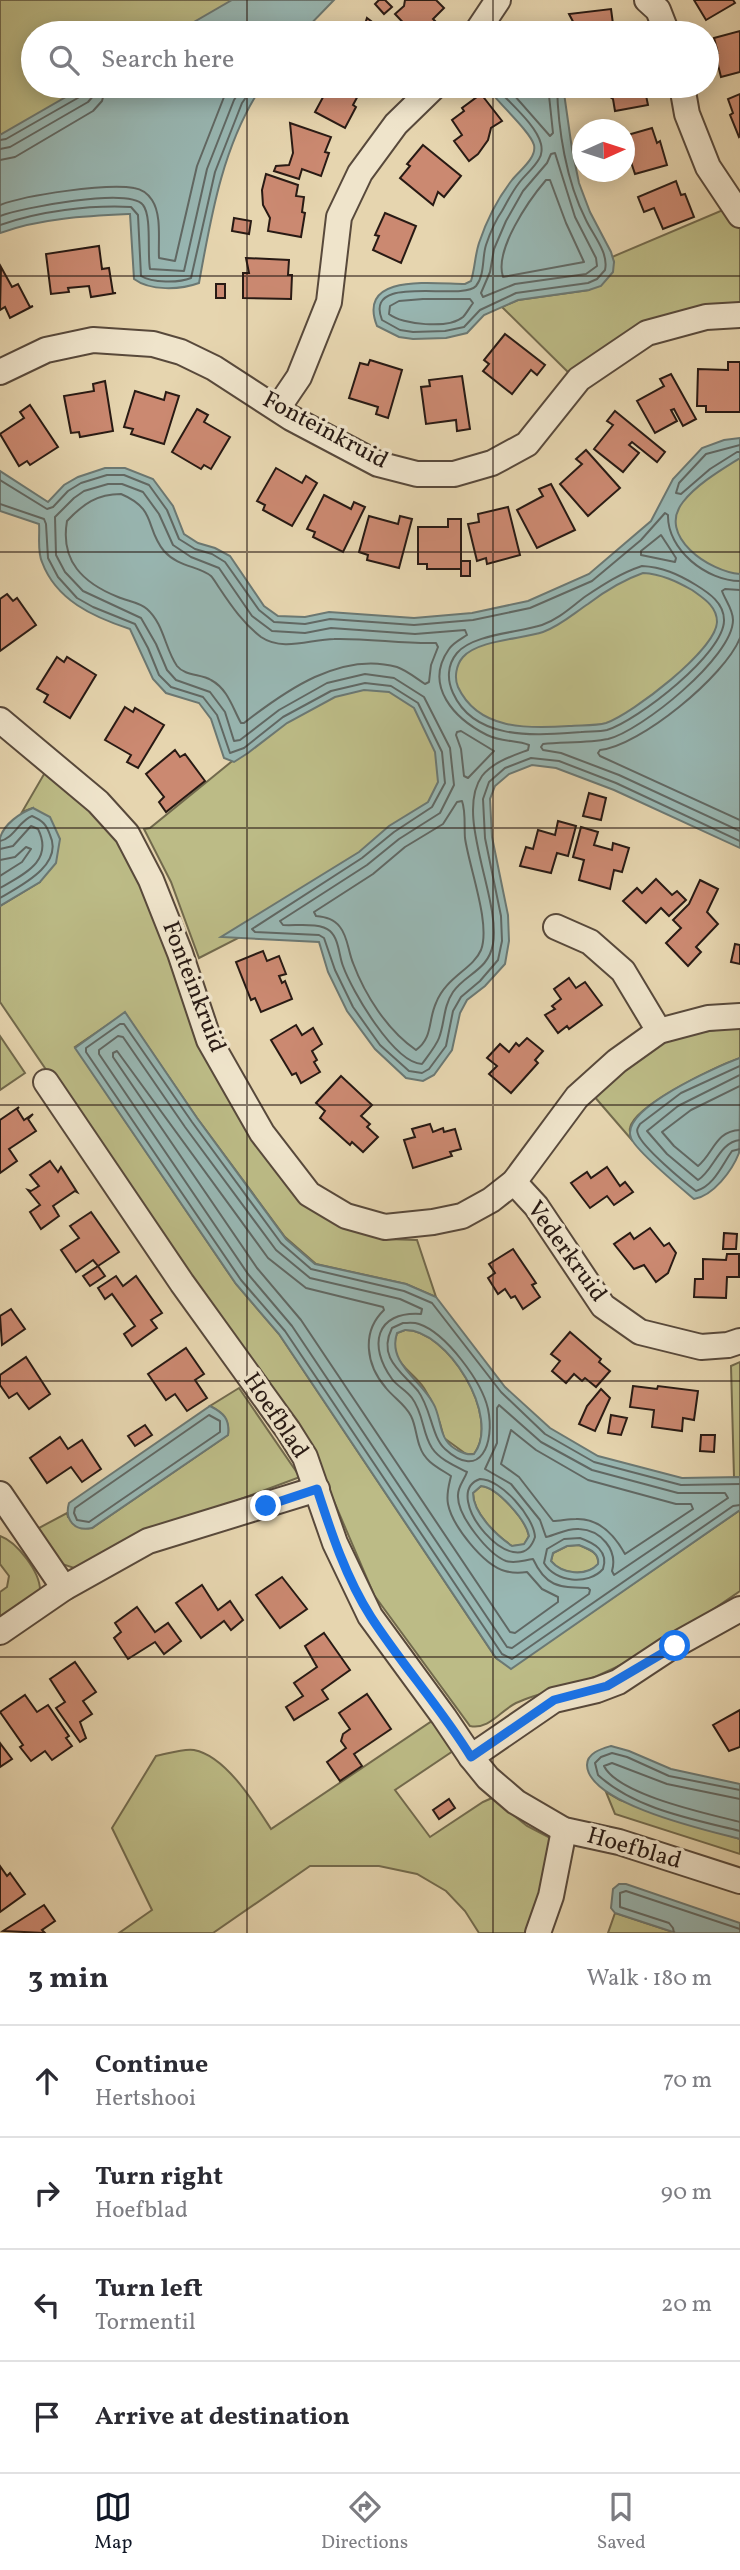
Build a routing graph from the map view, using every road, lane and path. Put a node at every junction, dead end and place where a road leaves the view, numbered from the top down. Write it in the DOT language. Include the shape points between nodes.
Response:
graph roads {
  1 [pos="498,0"];
  2 [pos="647,0"];
  3 [pos="484,21"];
  4 [pos="662,21"];
  5 [pos="423,98"];
  6 [pos="685,98"];
  7 [pos="740,215"];
  8 [pos="740,315"];
  9 [pos="0,372"];
  10 [pos="278,408"];
  11 [pos="0,720"];
  12 [pos="556,927"];
  13 [pos="740,1016"];
  14 [pos="660,1031"];
  15 [pos="46,1082"];
  16 [pos="514,1182"];
  17 [pos="740,1341"];
  18 [pos="317,1489"];
  19 [pos="3,1505"];
  20 [pos="64,1588"];
  21 [pos="740,1609"];
  22 [pos="0,1632"];
  23 [pos="471,1757"];
  24 [pos="564,1830"];
  25 [pos="740,1881"];
  26 [pos="538,1933"];
  1 -- 3 [label="street"];
  2 -- 4 [label="street"];
  5 -- 10 [label="street" via="396,124 360,173 339,217 329,302 299,377"];
  6 -- 7 [label="street" via="708,167"];
  8 -- 10 [label="street, Fonteinkruid" via="706,317 648,333 579,379 527,444 492,463 454,474 417,474 378,464"];
  9 -- 10 [label="street, Fonteinkruid" via="46,350 93,340 153,344 214,368"];
  11 -- 16 [label="street, Fonteinkruid" via="98,802 127,834 156,892 209,1040 262,1133 309,1194 346,1216 385,1227 462,1216"];
  12 -- 14 [label="street" via="590,942 624,971"];
  13 -- 14 [label="street, Fonteinkruid" via="708,1018"];
  14 -- 16 [label="street, Fonteinkruid" via="577,1097"];
  15 -- 18 [label="street, Hoefblad" via="306,1457"];
  16 -- 17 [label="street, Vederkruid" via="536,1206 603,1306 640,1332 701,1347"];
  18 -- 20 [label="street" via="148,1541"];
  18 -- 23 [label="street, Hoefblad" via="335,1543 370,1616"];
  19 -- 20 [label="street"];
  20 -- 22 [label="street"];
  21 -- 23 [label="street" via="618,1682 554,1700"];
  23 -- 24 [label="street, Hoefblad" via="516,1802"];
  24 -- 25 [label="street, Hoefblad" via="619,1842"];
  24 -- 26 [label="street" via="551,1896"];
}
